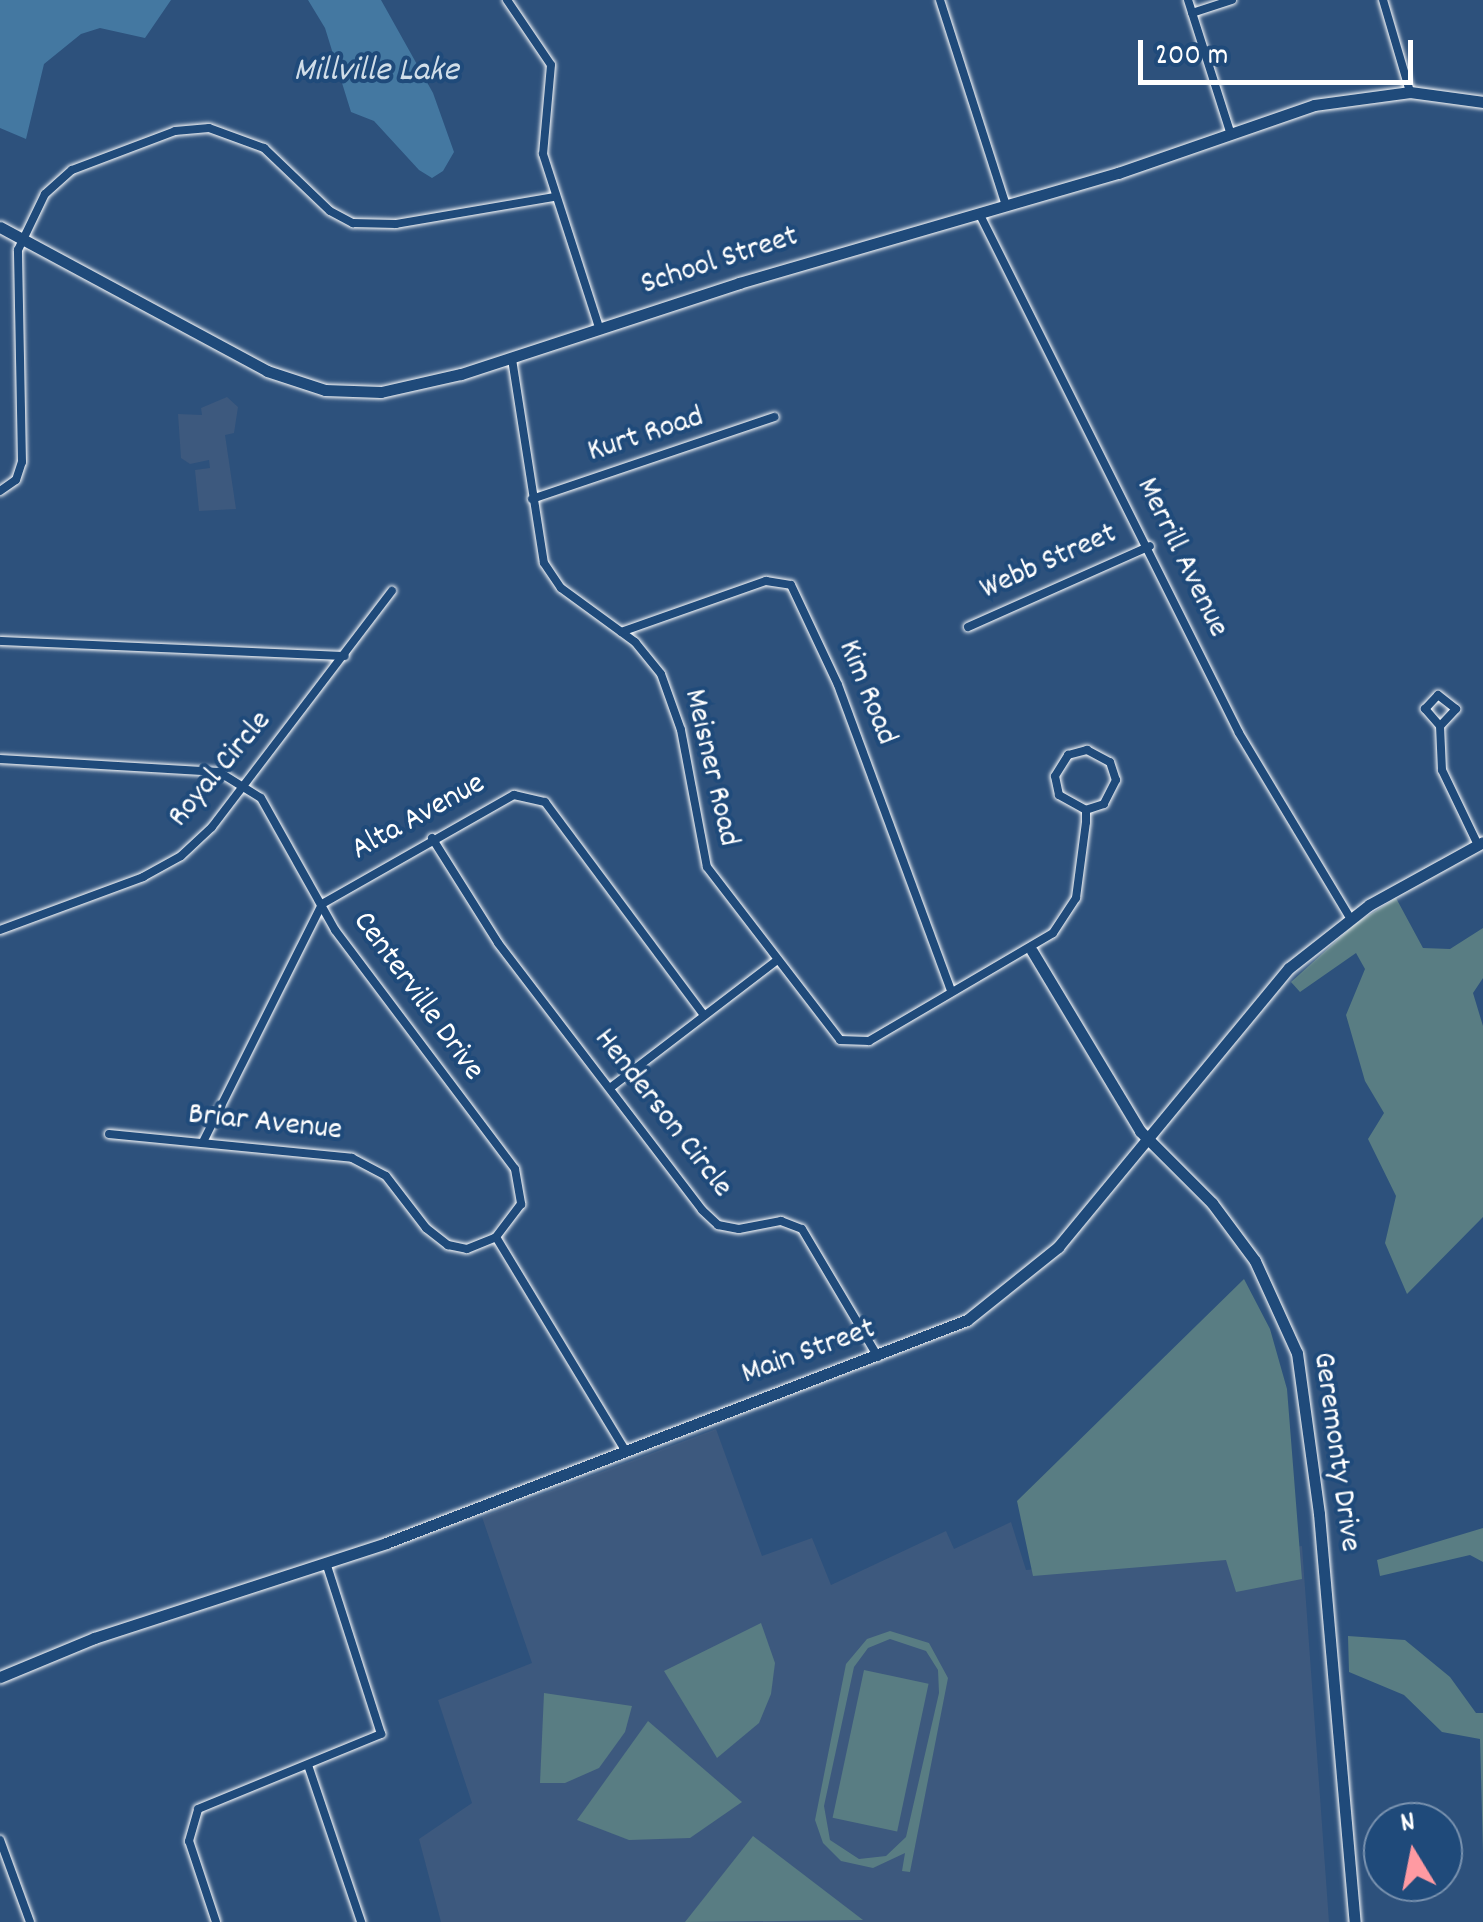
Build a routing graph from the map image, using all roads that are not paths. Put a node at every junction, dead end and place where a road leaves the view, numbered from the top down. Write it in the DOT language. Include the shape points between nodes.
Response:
graph roads {
  1 [pos="508,0"];
  2 [pos="940,0"];
  3 [pos="1188,0"];
  4 [pos="1232,0"];
  5 [pos="1383,0"];
  6 [pos="1192,13"];
  7 [pos="1410,92"];
  8 [pos="1483,102"];
  9 [pos="1230,132"];
  10 [pos="554,197"];
  11 [pos="1006,205"];
  12 [pos="979,213"];
  13 [pos="0,227"];
  14 [pos="22,239"];
  15 [pos="600,330"];
  16 [pos="512,359"];
  17 [pos="774,417"];
  18 [pos="0,490"];
  19 [pos="532,499"];
  20 [pos="1150,546"];
  21 [pos="392,591"];
  22 [pos="968,626"];
  23 [pos="622,632"];
  24 [pos="0,641"];
  25 [pos="345,656"];
  26 [pos="1440,726"];
  27 [pos="0,759"];
  28 [pos="245,783"];
  29 [pos="1086,810"];
  30 [pos="432,838"];
  31 [pos="1480,843"];
  32 [pos="322,904"];
  33 [pos="1350,918"];
  34 [pos="0,930"];
  35 [pos="1032,951"];
  36 [pos="775,962"];
  37 [pos="950,991"];
  38 [pos="704,1016"];
  39 [pos="610,1088"];
  40 [pos="109,1134"];
  41 [pos="203,1142"];
  42 [pos="1150,1142"];
  43 [pos="496,1237"];
  44 [pos="878,1357"];
  45 [pos="625,1450"];
  46 [pos="326,1563"];
  47 [pos="0,1677"];
  48 [pos="308,1764"];
  49 [pos="0,1840"];
  50 [pos="30,1922"];
  51 [pos="216,1922"];
  52 [pos="361,1922"];
  53 [pos="1355,1922"];
  1 -- 10 [label="street" via="550,65 542,142"];
  2 -- 11 [label="street"];
  3 -- 6 [label="street"];
  4 -- 6 [label="street"];
  5 -- 7 [label="street"];
  6 -- 9 [label="street"];
  7 -- 8 [label="street, School Street"];
  7 -- 9 [label="street, School Street" via="1325,103"];
  9 -- 11 [label="street, School Street"];
  10 -- 14 [label="street" via="396,224 353,223 330,212 254,142 198,128 72,170 45,194"];
  10 -- 15 [label="street"];
  11 -- 12 [label="street, School Street"];
  12 -- 15 [label="street, School Street"];
  12 -- 20 [label="street, Merrill Avenue"];
  13 -- 14 [label="street, School Street"];
  14 -- 16 [label="street, School Street" via="239,358 309,387 381,392"];
  14 -- 18 [label="street" via="16,278 22,462 16,480"];
  15 -- 16 [label="street, School Street"];
  16 -- 19 [label="street, Meisner Road"];
  17 -- 19 [label="street, Kurt Road"];
  19 -- 23 [label="street, Meisner Road" via="549,572"];
  20 -- 22 [label="street, Webb Street"];
  20 -- 33 [label="street, Merrill Avenue" via="1239,734"];
  21 -- 25 [label="street, Royal Circle"];
  23 -- 36 [label="street, Meisner Road" via="652,661 672,699 707,867"];
  23 -- 37 [label="street, Kim Road" via="766,581 791,585 838,685"];
  24 -- 25 [label="street"];
  25 -- 28 [label="street, Royal Circle"];
  26 -- 26 [label="street" via="1456,714 1444,695 1425,708"];
  26 -- 31 [label="street" via="1442,770"];
  27 -- 28 [label="street" via="196,769"];
  28 -- 32 [label="street, Centerville Drive" via="272,813"];
  28 -- 34 [label="street, Royal Circle" via="212,826 163,869"];
  29 -- 29 [label="street" via="1063,800 1055,776 1068,754 1087,750 1110,762 1116,780 1104,804"];
  29 -- 35 [label="street" via="1073,908"];
  30 -- 32 [label="street, Alta Avenue"];
  30 -- 38 [label="street, Alta Avenue" via="514,794 536,796"];
  30 -- 39 [label="street, Henderson Circle" via="498,942"];
  31 -- 33 [label="street, Main Street"];
  32 -- 41 [label="street"];
  32 -- 43 [label="street, Centerville Drive" via="411,1036 520,1178 522,1204"];
  33 -- 42 [label="street, Main Street" via="1262,997"];
  35 -- 37 [label="street, Meisner Road" via="1006,958"];
  35 -- 42 [label="street, Geremonty Drive" via="1086,1049"];
  36 -- 37 [label="street, Meisner Road" via="848,1044 882,1035"];
  36 -- 38 [label="street"];
  38 -- 39 [label="street"];
  39 -- 44 [label="street, Henderson Circle" via="718,1225 739,1229 781,1221 802,1228"];
  40 -- 41 [label="street, Briar Avenue"];
  41 -- 43 [label="street, Briar Avenue" via="360,1160 386,1176 426,1228 448,1245 467,1249"];
  42 -- 44 [label="street, Main Street" via="1010,1292 967,1320"];
  42 -- 53 [label="street, Geremonty Drive" via="1241,1240 1278,1303 1297,1353 1310,1427"];
  43 -- 45 [label="street"];
  44 -- 45 [label="street, Main Street"];
  45 -- 46 [label="street, Main Street"];
  46 -- 47 [label="street, Main Street" via="94,1638"];
  46 -- 48 [label="street" via="382,1731 370,1743"];
  48 -- 51 [label="street" via="211,1799 194,1814 189,1841"];
  48 -- 52 [label="street"];
  49 -- 50 [label="street"];
}
